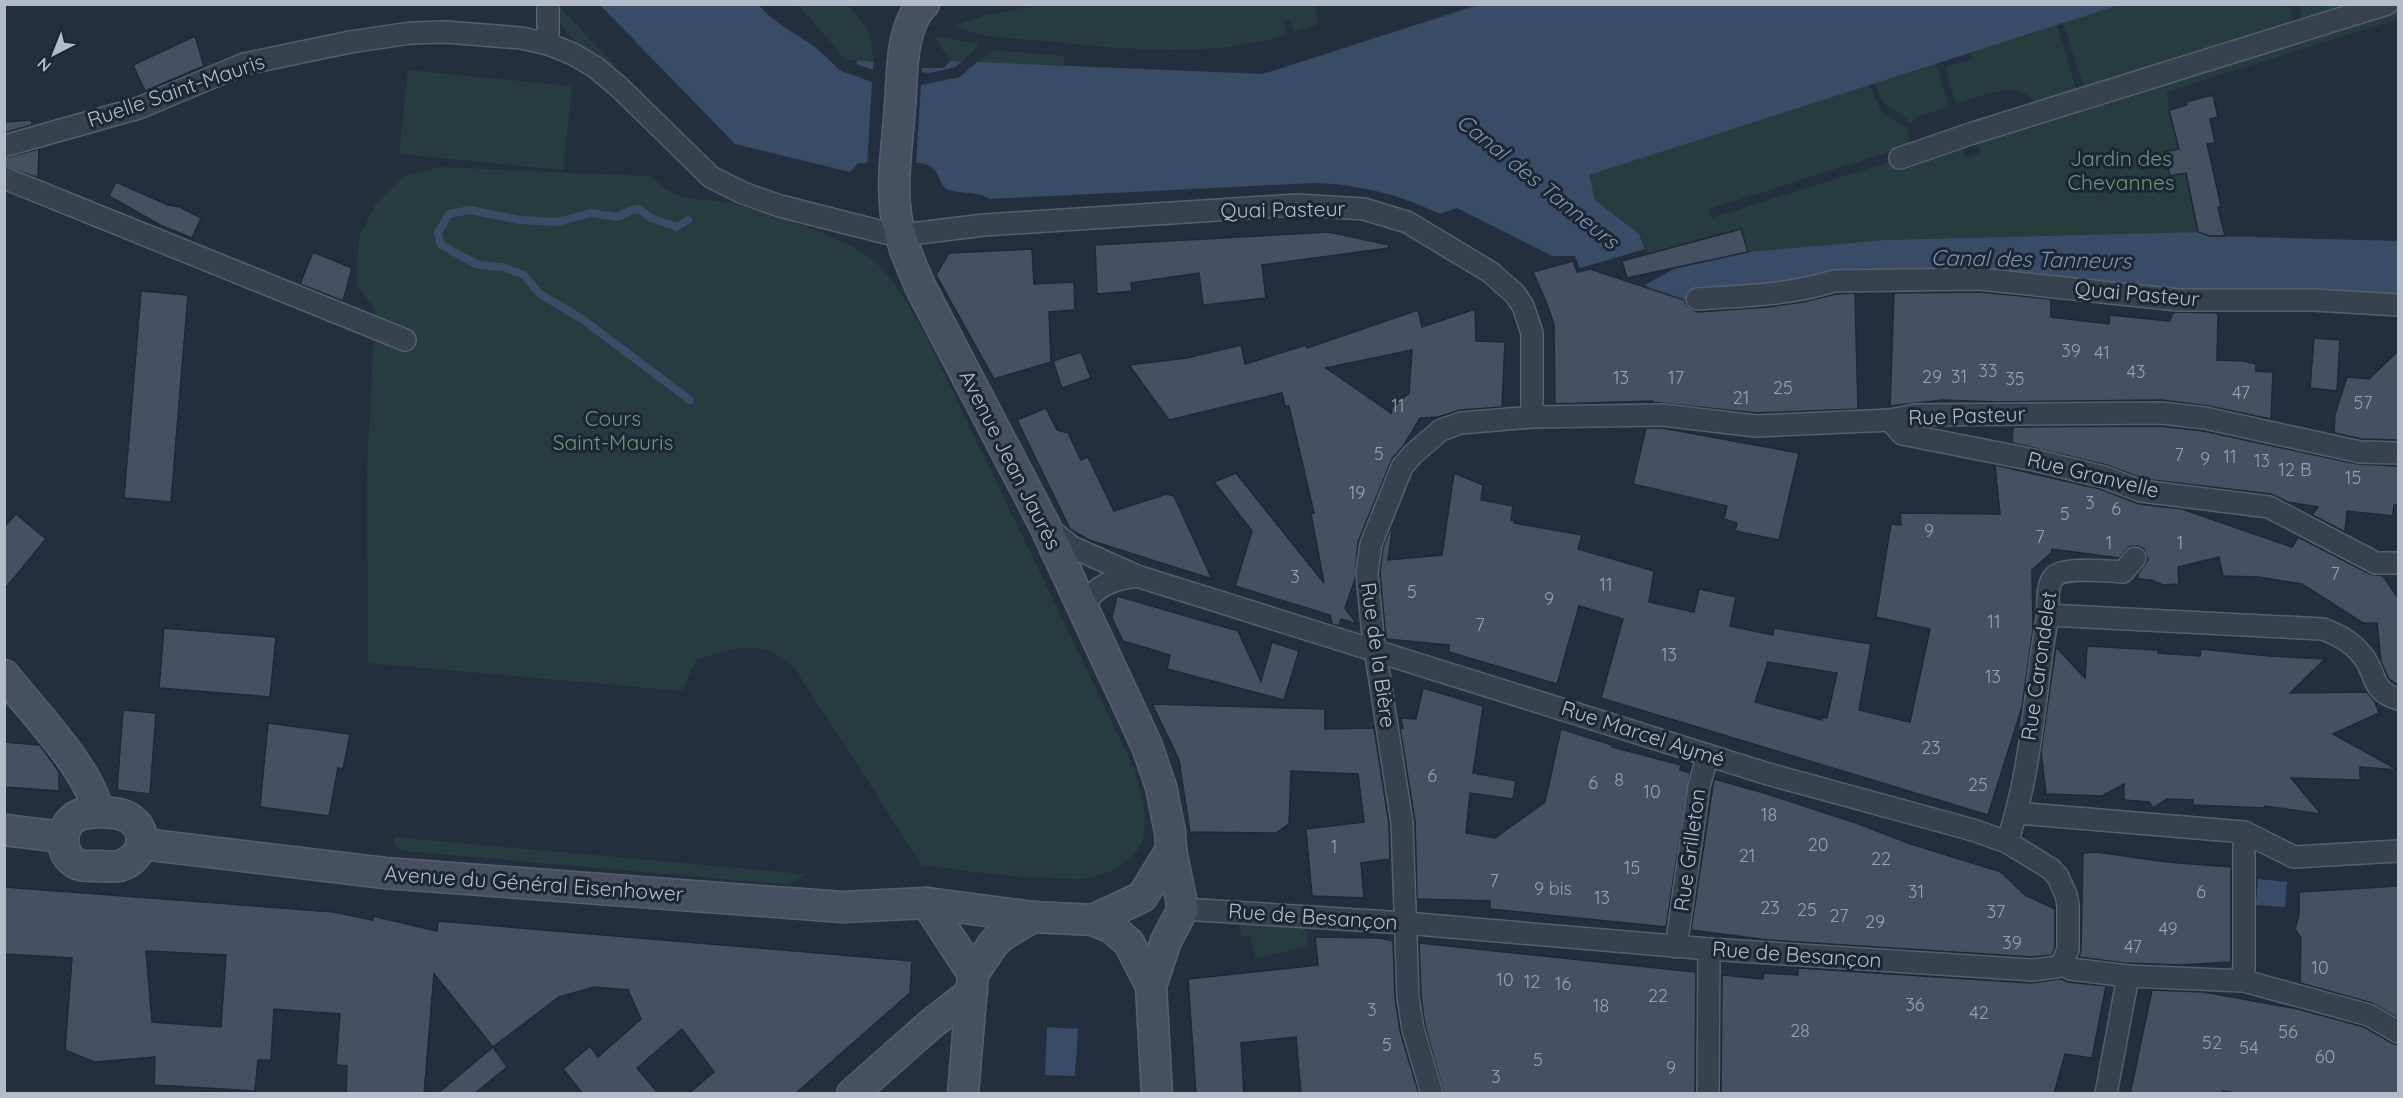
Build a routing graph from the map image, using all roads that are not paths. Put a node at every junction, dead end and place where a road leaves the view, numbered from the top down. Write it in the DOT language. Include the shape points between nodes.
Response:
graph roads {
  1 [pos="548,4"];
  2 [pos="2387,4"];
  3 [pos="918,6"];
  4 [pos="548,44"];
  5 [pos="4,146"];
  6 [pos="1900,158"];
  7 [pos="4,178"];
  8 [pos="900,233"];
  9 [pos="1697,299"];
  10 [pos="2398,305"];
  11 [pos="405,340"];
  12 [pos="1532,417"];
  13 [pos="1890,420"];
  14 [pos="2398,453"];
  15 [pos="1044,524"];
  16 [pos="2135,558"];
  17 [pos="2398,563"];
  18 [pos="1137,576"];
  19 [pos="1083,605"];
  20 [pos="2048,615"];
  21 [pos="1377,651"];
  22 [pos="4,675"];
  23 [pos="2398,699"];
  24 [pos="1708,755"];
  25 [pos="98,812"];
  26 [pos="2016,813"];
  27 [pos="4,830"];
  28 [pos="2244,832"];
  29 [pos="63,837"];
  30 [pos="2007,842"];
  31 [pos="143,844"];
  32 [pos="1171,850"];
  33 [pos="2398,851"];
  34 [pos="927,903"];
  35 [pos="1183,909"];
  36 [pos="1033,917"];
  37 [pos="1093,920"];
  38 [pos="1405,923"];
  39 [pos="1676,947"];
  40 [pos="1709,949"];
  41 [pos="2062,963"];
  42 [pos="2128,976"];
  43 [pos="2244,981"];
  44 [pos="973,983"];
  45 [pos="1151,986"];
  46 [pos="2398,1032"];
  47 [pos="852,1094"];
  48 [pos="963,1094"];
  49 [pos="1157,1094"];
  50 [pos="1432,1094"];
  51 [pos="1708,1094"];
  52 [pos="2106,1094"];
  1 -- 4 [label="street"];
  2 -- 6 [label="street"];
  3 -- 8 [label="main road, Avenue Jean Jaurès" via="903,61 895,173"];
  4 -- 5 [label="street, Ruelle Saint-Mauris" via="446,32 350,42 244,64 139,108"];
  4 -- 8 [label="street, Ruelle Saint-Mauris" via="573,54 614,83 711,177 780,206 886,233"];
  7 -- 11 [label="street"];
  8 -- 12 [label="street, Quai Pasteur" via="1296,206 1364,209 1407,222 1490,272 1515,294 1532,333"];
  8 -- 15 [label="main road, Avenue Jean Jaurès" via="921,288"];
  9 -- 10 [label="street, Quai Pasteur" via="1813,288 1834,280 1946,278 2178,300 2314,300"];
  12 -- 13 [label="street, Rue Pasteur" via="1663,415 1756,426"];
  12 -- 21 [label="street, Rue de la Bière" via="1451,425 1402,467 1371,544 1367,573"];
  13 -- 14 [label="street, Rue Pasteur" via="1915,415 2162,413 2205,418 2360,452"];
  13 -- 17 [label="street, Rue Granvelle" via="1902,434 2046,463 2141,491 2269,507 2376,562"];
  15 -- 18 [label="street, Rue Marcel Aymé" via="1072,547"];
  15 -- 19 [label="main road, Avenue Jean Jaurès"];
  16 -- 20 [label="street, Rue Carondelet" via="2123,572 2056,574 2050,582"];
  18 -- 19 [label="street" via="1112,581 1093,591"];
  18 -- 21 [label="street, Rue Marcel Aymé"];
  19 -- 32 [label="main road, Avenue Jean Jaurès" via="1155,764"];
  20 -- 23 [label="street" via="2323,629 2346,639 2363,656 2378,689"];
  20 -- 26 [label="street, Rue Carondelet"];
  21 -- 24 [label="street, Rue Marcel Aymé"];
  21 -- 38 [label="street, Rue de la Bière" via="1402,823"];
  22 -- 25 [label="main road" via="84,777"];
  24 -- 30 [label="street, Rue Marcel Aymé"];
  24 -- 39 [label="street, Rue Grilleton" via="1699,786"];
  25 -- 29 [label="main road" via="80,814 65,829"];
  25 -- 31 [label="main road" via="123,815 134,821"];
  26 -- 28 [label="street"];
  26 -- 30 [label="street, Rue Carondelet"];
  27 -- 29 [label="main road"];
  28 -- 33 [label="street" via="2294,857"];
  28 -- 43 [label="street"];
  29 -- 31 [label="main road" via="64,849 78,865 121,866 138,855"];
  30 -- 41 [label="street, Rue Marcel Aymé" via="2058,877 2068,905 2068,950"];
  31 -- 34 [label="main road, Avenue du Général Eisenhower" via="385,873 713,898 842,907"];
  32 -- 35 [label="main road, Avenue Jean Jaurès"];
  32 -- 37 [label="main road" via="1142,897"];
  34 -- 36 [label="main road, Avenue du Général Eisenhower"];
  34 -- 44 [label="main road"];
  35 -- 38 [label="street, Rue de Besançon"];
  35 -- 45 [label="main road" via="1166,941"];
  36 -- 37 [label="main road, Avenue du Général Eisenhower"];
  36 -- 44 [label="main road" via="993,944"];
  37 -- 45 [label="main road" via="1112,928 1129,943"];
  38 -- 39 [label="street, Rue de Besançon"];
  38 -- 50 [label="street, Rue de la Bière" via="1413,1029"];
  39 -- 40 [label="street, Rue de Besançon"];
  40 -- 41 [label="street, Rue de Besançon" via="2031,970"];
  40 -- 51 [label="street"];
  41 -- 42 [label="street" via="2070,969"];
  42 -- 43 [label="street"];
  42 -- 52 [label="street"];
  43 -- 46 [label="street" via="2369,1015"];
  44 -- 47 [label="main road"];
  44 -- 48 [label="main road"];
  45 -- 49 [label="main road"];
}
